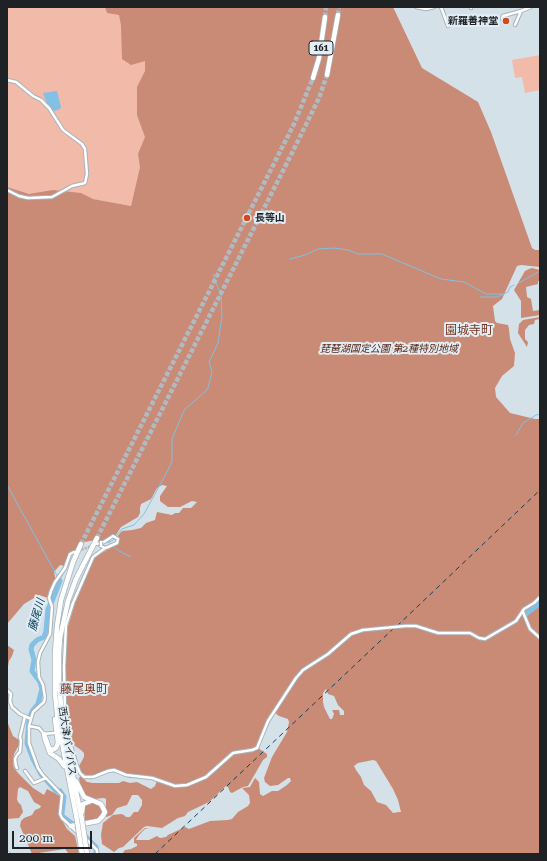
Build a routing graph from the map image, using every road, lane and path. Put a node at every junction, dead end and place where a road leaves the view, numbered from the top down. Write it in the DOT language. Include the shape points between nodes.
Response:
graph roads {
  1 [pos="416,7"];
  2 [pos="434,7"];
  3 [pos="441,7"];
  4 [pos="531,7"];
  5 [pos="521,11"];
  6 [pos="338,15"];
  7 [pos="326,17"];
  8 [pos="502,19"];
  9 [pos="515,25"];
  10 [pos="448,26"];
  11 [pos="327,74"];
  12 [pos="313,78"];
  13 [pos="7,80"];
  14 [pos="7,190"];
  15 [pos="99,540"];
  16 [pos="81,544"];
  17 [pos="96,544"];
  18 [pos="105,548"];
  19 [pos="74,552"];
  20 [pos="540,597"];
  21 [pos="523,612"];
  22 [pos="540,638"];
  23 [pos="7,690"];
  24 [pos="55,694"];
  25 [pos="24,716"];
  26 [pos="31,719"];
  27 [pos="29,726"];
  28 [pos="67,731"];
  29 [pos="54,733"];
  30 [pos="44,734"];
  31 [pos="65,738"];
  32 [pos="17,768"];
  33 [pos="25,771"];
  34 [pos="69,771"];
  35 [pos="45,779"];
  36 [pos="92,800"];
  37 [pos="76,824"];
  38 [pos="77,831"];
  39 [pos="96,851"];
  40 [pos="7,852"];
  41 [pos="9,854"];
  42 [pos="82,854"];
  43 [pos="87,854"];
  1 -- 2 [label="street"];
  3 -- 10 [label="street"];
  4 -- 5 [label="street"];
  5 -- 8 [label="street" via="503,16"];
  5 -- 9 [label="street"];
  6 -- 11 [label="highway, 161"];
  7 -- 12 [label="highway, 161"];
  13 -- 14 [label="street" via="16,82 41,100 63,130 82,144 85,149 87,174 85,183 72,186 52,197 28,198"];
  15 -- 18 [label="street, bridge"];
  15 -- 31 [label="highway, 西大津バイパス" via="72,590 60,638 59,683"];
  16 -- 24 [label="highway, 西大津バイパス" via="61,604 55,653"];
  17 -- 18 [label="street" via="117,537 117,543"];
  18 -- 31 [label="street" via="93,557 66,625"];
  19 -- 26 [label="street" via="70,554 49,598 50,634 38,662 45,698 33,712"];
  20 -- 21 [label="street"];
  21 -- 22 [label="street" via="530,629"];
  21 -- 28 [label="street" via="516,621 485,638 470,633 438,633 416,626 363,630 351,634 296,678 268,721 257,748 233,754 206,777 187,785 175,786 114,770 93,777 84,776 77,766"];
  23 -- 25 [label="street" via="11,694 12,707"];
  24 -- 30 [label="highway" via="58,743 54,750 48,748"];
  24 -- 34 [label="highway, 西大津バイパス" via="58,722"];
  25 -- 26 [label="street"];
  25 -- 32 [label="street" via="20,752 15,760"];
  26 -- 27 [label="street"];
  27 -- 30 [label="street" via="39,728"];
  27 -- 35 [label="street" via="34,761"];
  29 -- 30 [label="street"];
  30 -- 34 [label="highway" via="48,750"];
  31 -- 34 [label="highway, 西大津バイパス"];
  33 -- 35 [label="street" via="34,783"];
  34 -- 36 [label="highway" via="84,798"];
  34 -- 37 [label="highway, 西大津バイパス"];
  35 -- 37 [label="street" via="62,795 62,818"];
  36 -- 37 [label="highway" via="84,804"];
  36 -- 37 [label="highway" via="103,805 104,814 98,820"];
  37 -- 38 [label="street"];
  37 -- 42 [label="highway, 西大津バイパス, bridge"];
  37 -- 43 [label="highway, 西大津バイパス, bridge"];
  38 -- 39 [label="street"];
  38 -- 42 [label="street"];
  40 -- 41 [label="street"];
}
